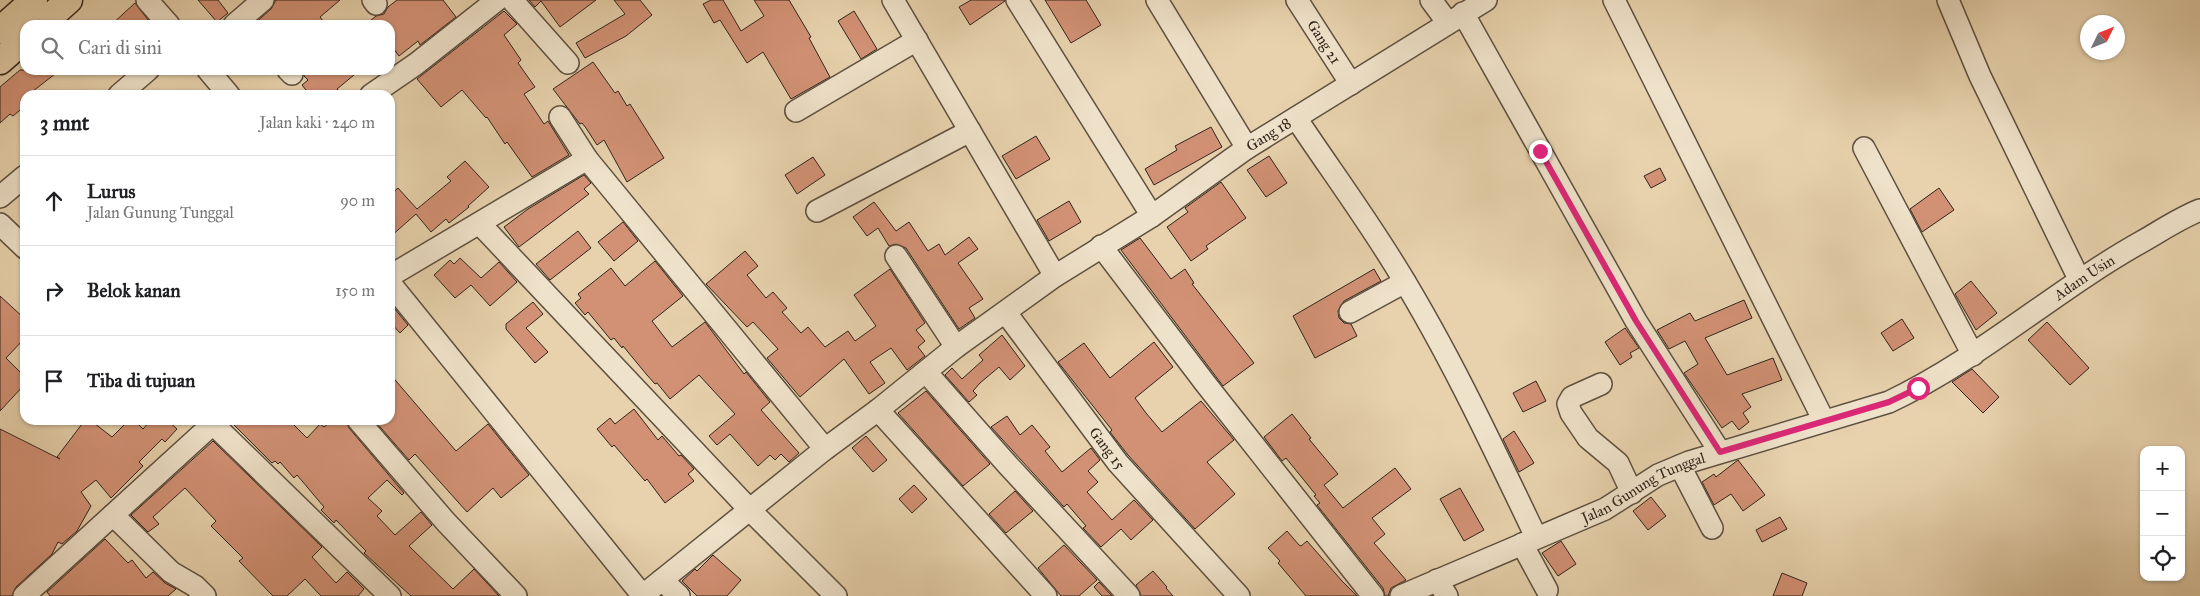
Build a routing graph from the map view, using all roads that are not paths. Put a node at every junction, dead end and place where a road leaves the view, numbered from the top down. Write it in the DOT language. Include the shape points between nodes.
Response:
graph roads {
  1 [pos="34,0"];
  2 [pos="69,0"];
  3 [pos="147,0"];
  4 [pos="263,0"];
  5 [pos="497,0"];
  6 [pos="512,0"];
  7 [pos="893,0"];
  8 [pos="1017,0"];
  9 [pos="1157,0"];
  10 [pos="1297,0"];
  11 [pos="1431,0"];
  12 [pos="1486,0"];
  13 [pos="1614,0"];
  14 [pos="1948,0"];
  15 [pos="1456,18"];
  16 [pos="47,20"];
  17 [pos="164,20"];
  18 [pos="245,20"];
  19 [pos="0,30"];
  20 [pos="917,40"];
  21 [pos="20,43"];
  22 [pos="0,61"];
  23 [pos="568,63"];
  24 [pos="142,75"];
  25 [pos="212,75"];
  26 [pos="1351,84"];
  27 [pos="125,90"];
  28 [pos="225,90"];
  29 [pos="378,90"];
  30 [pos="796,111"];
  31 [pos="560,117"];
  32 [pos="1296,118"];
  33 [pos="970,131"];
  34 [pos="1247,148"];
  35 [pos="1864,148"];
  36 [pos="587,159"];
  37 [pos="20,180"];
  38 [pos="0,197"];
  39 [pos="2200,210"];
  40 [pos="818,211"];
  41 [pos="1152,216"];
  42 [pos="0,224"];
  43 [pos="480,224"];
  44 [pos="20,243"];
  45 [pos="1101,246"];
  46 [pos="896,256"];
  47 [pos="395,273"];
  48 [pos="1055,276"];
  49 [pos="2079,279"];
  50 [pos="1405,282"];
  51 [pos="395,289"];
  52 [pos="1006,312"];
  53 [pos="1350,312"];
  54 [pos="956,348"];
  55 [pos="1973,355"];
  56 [pos="926,372"];
  57 [pos="1601,384"];
  58 [pos="878,410"];
  59 [pos="1824,421"];
  60 [pos="209,425"];
  61 [pos="217,425"];
  62 [pos="362,425"];
  63 [pos="825,449"];
  64 [pos="1720,452"];
  65 [pos="1680,466"];
  66 [pos="1632,493"];
  67 [pos="750,510"];
  68 [pos="113,515"];
  69 [pos="1712,528"];
  70 [pos="1529,540"];
  71 [pos="662,580"];
  72 [pos="1442,588"];
  73 [pos="1547,590"];
  74 [pos="24,596"];
  75 [pos="205,596"];
  76 [pos="390,596"];
  77 [pos="516,596"];
  78 [pos="642,596"];
  79 [pos="679,596"];
  80 [pos="836,596"];
  81 [pos="1046,596"];
  82 [pos="1129,596"];
  83 [pos="1238,596"];
  84 [pos="1373,596"];
  85 [pos="1401,596"];
  1 -- 19 [label="main road"];
  2 -- 16 [label="main road"];
  3 -- 17 [label="street"];
  4 -- 18 [label="street"];
  5 -- 29 [label="street"];
  6 -- 23 [label="street"];
  7 -- 20 [label="street"];
  8 -- 41 [label="street"];
  9 -- 34 [label="street"];
  10 -- 26 [label="street, Gang 21"];
  11 -- 15 [label="street"];
  12 -- 15 [label="street, Gang 18"];
  13 -- 59 [label="street"];
  14 -- 49 [label="street" via="1980,76"];
  15 -- 26 [label="street, Gang 18"];
  15 -- 64 [label="street" via="1636,321"];
  20 -- 30 [label="street"];
  20 -- 33 [label="street"];
  21 -- 22 [label="main road"];
  24 -- 27 [label="street"];
  25 -- 28 [label="street"];
  26 -- 32 [label="street, Gang 18"];
  31 -- 36 [label="street"];
  32 -- 34 [label="street, Gang 18"];
  32 -- 50 [label="street"];
  33 -- 40 [label="street"];
  33 -- 48 [label="street"];
  34 -- 41 [label="street, Gang 18"];
  35 -- 55 [label="street"];
  36 -- 43 [label="street"];
  36 -- 63 [label="street"];
  37 -- 38 [label="street"];
  39 -- 49 [label="street, Adam Usin"];
  41 -- 45 [label="street, Gang 18"];
  42 -- 44 [label="street"];
  43 -- 47 [label="street"];
  43 -- 67 [label="street"];
  45 -- 48 [label="street, Gang 18"];
  45 -- 84 [label="street"];
  46 -- 54 [label="street"];
  48 -- 52 [label="street, Gang 18"];
  49 -- 55 [label="street, Adam Usin"];
  50 -- 53 [label="street"];
  50 -- 70 [label="street" via="1484,428"];
  51 -- 78 [label="street"];
  52 -- 54 [label="street, Gang 18"];
  52 -- 83 [label="street, Gang 15" via="1118,463"];
  54 -- 56 [label="street, Gang 18"];
  55 -- 59 [label="street, Jalan Gunung Tunggal" via="1889,402"];
  56 -- 58 [label="street, Gang 18"];
  56 -- 82 [label="street"];
  57 -- 66 [label="street" via="1572,397 1568,404 1588,438 1618,463"];
  58 -- 63 [label="street, Gang 18"];
  58 -- 81 [label="street"];
  59 -- 64 [label="street, Jalan Gunung Tunggal"];
  60 -- 68 [label="street"];
  61 -- 76 [label="street"];
  62 -- 77 [label="street" via="445,521"];
  63 -- 67 [label="street, Gang 18"];
  64 -- 65 [label="street, Jalan Gunung Tunggal"];
  65 -- 66 [label="street, Jalan Gunung Tunggal" via="1658,475"];
  65 -- 69 [label="street"];
  66 -- 70 [label="street, Jalan Gunung Tunggal"];
  67 -- 71 [label="street, Gang 18"];
  67 -- 80 [label="street"];
  68 -- 74 [label="street"];
  68 -- 75 [label="street" via="171,572"];
  70 -- 72 [label="street, Jalan Gunung Tunggal"];
  70 -- 73 [label="street"];
  71 -- 78 [label="street, Gang 18"];
  71 -- 79 [label="street"];
  72 -- 85 [label="street, Jalan Gunung Tunggal"];
}
